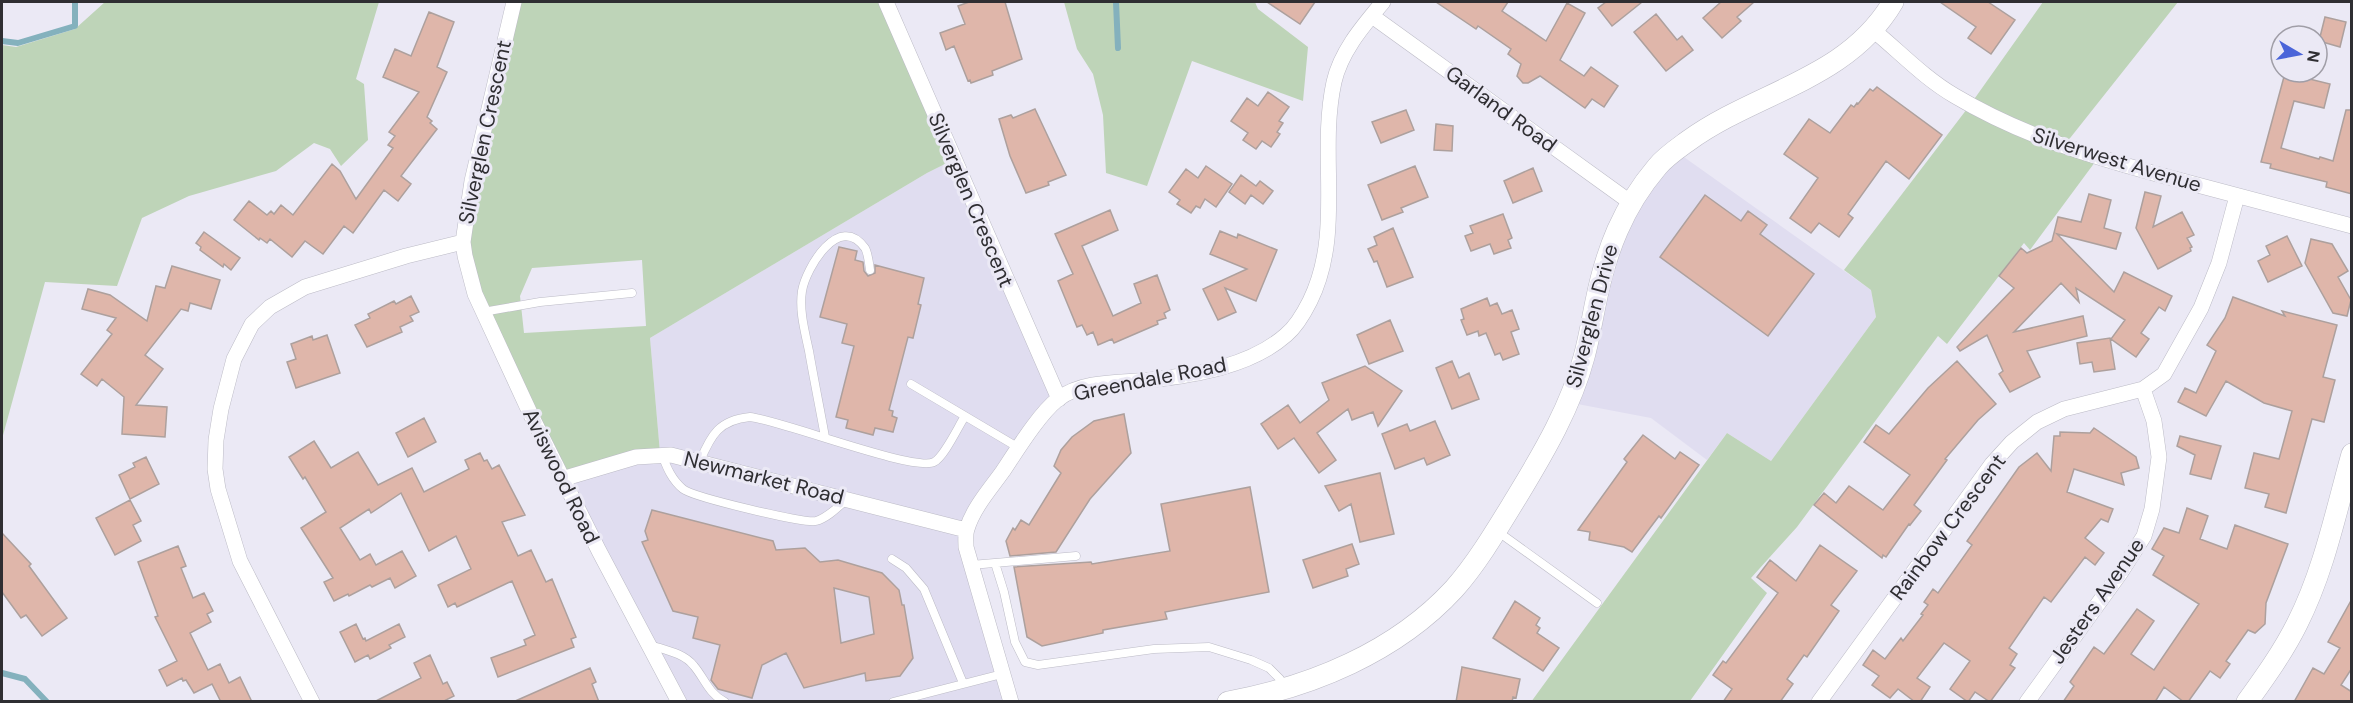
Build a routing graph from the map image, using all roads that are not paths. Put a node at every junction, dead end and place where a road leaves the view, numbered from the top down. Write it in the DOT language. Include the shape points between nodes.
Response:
graph roads {
  1 [pos="514,2"];
  2 [pos="886,2"];
  3 [pos="1383,2"];
  4 [pos="1893,2"];
  5 [pos="1372,16"];
  6 [pos="1873,30"];
  7 [pos="2237,196"];
  8 [pos="1630,202"];
  9 [pos="2352,226"];
  10 [pos="463,242"];
  11 [pos="870,270"];
  12 [pos="632,293"];
  13 [pos="483,312"];
  14 [pos="911,384"];
  15 [pos="2143,389"];
  16 [pos="1059,399"];
  17 [pos="965,416"];
  18 [pos="825,437"];
  19 [pos="1019,448"];
  20 [pos="661,454"];
  21 [pos="2352,454"];
  22 [pos="700,461"];
  23 [pos="562,479"];
  24 [pos="847,499"];
  25 [pos="966,530"];
  26 [pos="1496,530"];
  27 [pos="1076,556"];
  28 [pos="892,559"];
  29 [pos="995,563"];
  30 [pos="971,565"];
  31 [pos="1597,603"];
  32 [pos="648,645"];
  33 [pos="1002,674"];
  34 [pos="963,683"];
  35 [pos="1283,690"];
  36 [pos="312,702"];
  37 [pos="679,702"];
  38 [pos="725,702"];
  39 [pos="893,702"];
  40 [pos="1011,702"];
  41 [pos="1228,702"];
  42 [pos="1819,702"];
  43 [pos="2027,702"];
  44 [pos="2247,702"];
  1 -- 10 [label="street, Silverglen Crescent" via="472,180"];
  2 -- 16 [label="street, Silverglen Crescent"];
  3 -- 5 [label="street, Greendale Road"];
  4 -- 6 [label="street, Silverglen Drive"];
  5 -- 8 [label="street, Garland Road"];
  5 -- 16 [label="street, Greendale Road" via="1347,48 1334,83 1324,264 1303,315 1287,334 1263,351 1225,366 1078,389"];
  6 -- 7 [label="street, Silverwest Avenue" via="1953,95 2024,132 2079,152"];
  6 -- 8 [label="street, Silverglen Drive" via="1836,62 1701,131 1659,164"];
  7 -- 9 [label="street, Silverwest Avenue"];
  7 -- 15 [label="street, Rainbow Crescent" via="2219,263 2201,308 2164,374"];
  8 -- 26 [label="street, Silverglen Drive" via="1611,244 1585,356 1568,402"];
  10 -- 13 [label="street, Aviswood Road"];
  10 -- 36 [label="street, Silverglen Crescent" via="305,287 270,307 252,324 234,359 216,440 218,489 240,561"];
  11 -- 18 [label="lane" via="866,249 854,239 841,237 827,244 811,266 802,292 803,319"];
  12 -- 13 [label="lane"];
  13 -- 23 [label="street, Aviswood Road"];
  14 -- 17 [label="lane"];
  15 -- 42 [label="street, Rainbow Crescent" via="2064,409 2037,422 2012,442"];
  15 -- 43 [label="street, Jesters Avenue" via="2154,421 2159,457 2144,536"];
  16 -- 19 [label="street, Greendale Road"];
  17 -- 18 [label="lane" via="939,459 928,464"];
  17 -- 19 [label="lane"];
  18 -- 22 [label="lane" via="746,417 718,429"];
  19 -- 25 [label="street, Greendale Road"];
  20 -- 22 [label="street, Newmarket Road"];
  20 -- 23 [label="street, Newmarket Road" via="636,457"];
  20 -- 24 [label="lane" via="672,478 684,491 726,503 810,522 827,516"];
  21 -- 44 [label="street" via="2328,544 2307,602 2276,661"];
  22 -- 24 [label="street, Newmarket Road"];
  23 -- 32 [label="street, Aviswood Road"];
  24 -- 25 [label="street, Newmarket Road"];
  25 -- 30 [label="street"];
  26 -- 31 [label="lane"];
  26 -- 35 [label="street, Silverglen Drive" via="1455,588 1430,612 1335,671"];
  27 -- 29 [label="lane"];
  28 -- 34 [label="lane" via="924,588"];
  29 -- 30 [label="lane"];
  29 -- 35 [label="lane" via="1015,642 1025,662 1038,665 1154,649 1209,647 1269,668 1280,679"];
  30 -- 33 [label="street"];
  32 -- 37 [label="street, Aviswood Road"];
  32 -- 38 [label="lane" via="688,661 710,691"];
  33 -- 34 [label="lane"];
  33 -- 40 [label="street"];
  34 -- 39 [label="lane"];
  35 -- 41 [label="street, Silverglen Drive"];
}
